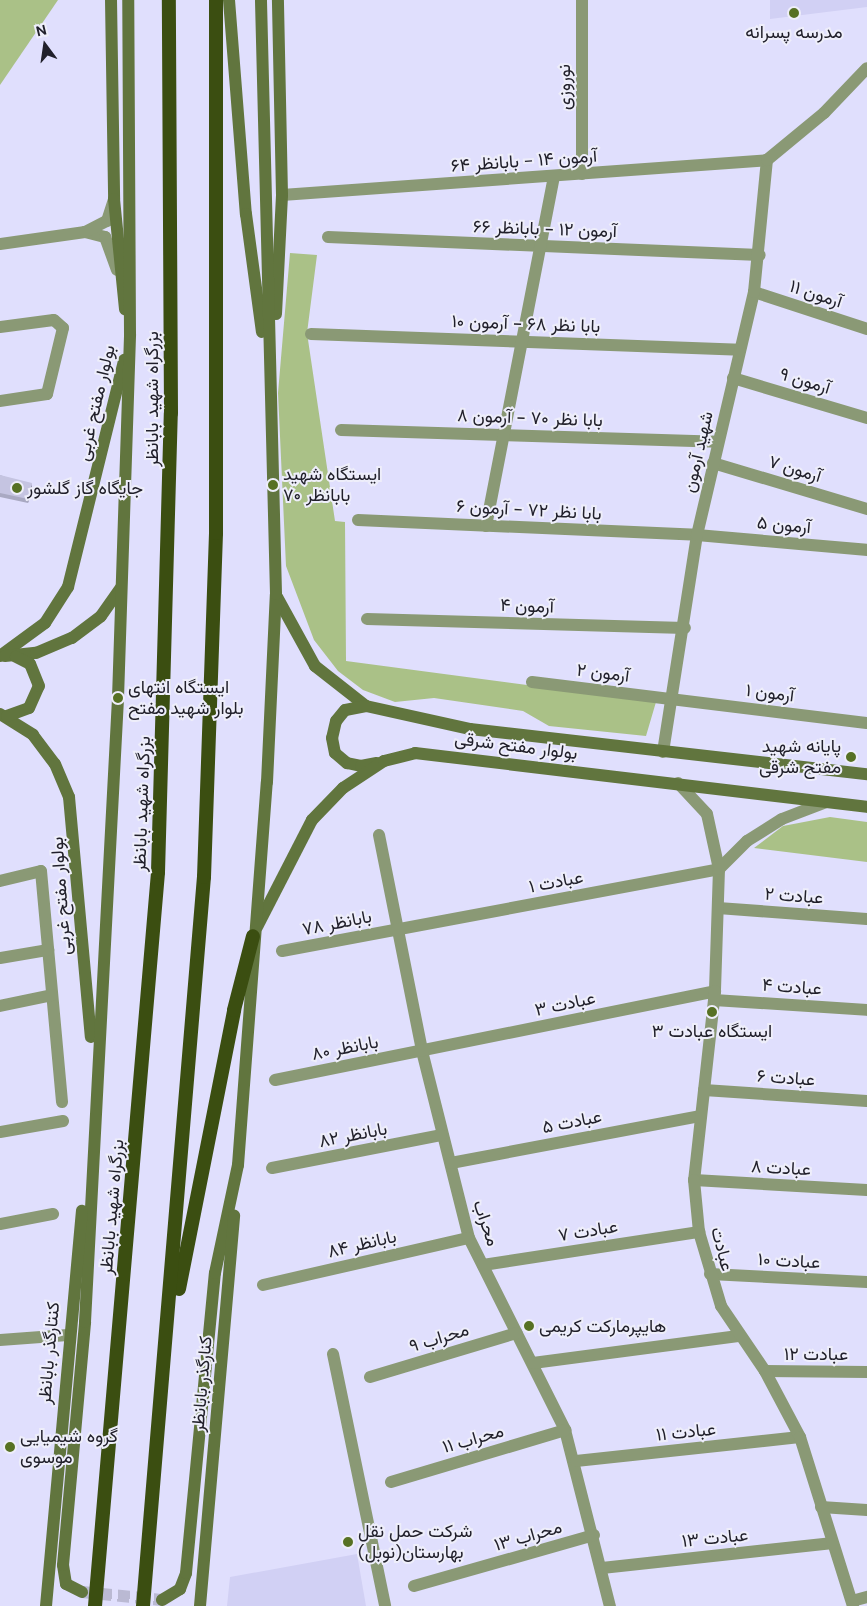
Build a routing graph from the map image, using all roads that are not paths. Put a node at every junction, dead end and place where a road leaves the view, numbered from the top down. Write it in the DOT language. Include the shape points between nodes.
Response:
graph roads {
  1 [pos="111,0"];
  2 [pos="128,0"];
  3 [pos="169,0"];
  4 [pos="216,0"];
  5 [pos="228,0"];
  6 [pos="261,0"];
  7 [pos="278,0"];
  8 [pos="582,0"];
  9 [pos="867,68"];
  10 [pos="767,160"];
  11 [pos="582,174"];
  12 [pos="554,177"];
  13 [pos="282,195"];
  14 [pos="114,199"];
  15 [pos="85,232"];
  16 [pos="328,237"];
  17 [pos="0,244"];
  18 [pos="540,246"];
  19 [pos="760,255"];
  20 [pos="120,289"];
  21 [pos="754,292"];
  22 [pos="0,327"];
  23 [pos="867,329"];
  24 [pos="130,334"];
  25 [pos="311,334"];
  26 [pos="522,342"];
  27 [pos="740,350"];
  28 [pos="733,378"];
  29 [pos="0,401"];
  30 [pos="271,402"];
  31 [pos="867,418"];
  32 [pos="342,430"];
  33 [pos="504,435"];
  34 [pos="718,442"];
  35 [pos="713,463"];
  36 [pos="866,506"];
  37 [pos="358,520"];
  38 [pos="486,526"];
  39 [pos="697,535"];
  40 [pos="867,550"];
  41 [pos="122,585"];
  42 [pos="276,594"];
  43 [pos="367,619"];
  44 [pos="685,628"];
  45 [pos="0,656"];
  46 [pos="532,682"];
  47 [pos="669,698"];
  48 [pos="366,706"];
  49 [pos="3,715"];
  50 [pos="867,723"];
  51 [pos="663,752"];
  52 [pos="384,762"];
  53 [pos="867,774"];
  54 [pos="678,783"];
  55 [pos="826,802"];
  56 [pos="867,807"];
  57 [pos="380,835"];
  58 [pos="719,869"];
  59 [pos="0,881"];
  60 [pos="718,908"];
  61 [pos="867,919"];
  62 [pos="399,929"];
  63 [pos="253,936"];
  64 [pos="48,950"];
  65 [pos="282,951"];
  66 [pos="0,958"];
  67 [pos="714,995"];
  68 [pos="52,996"];
  69 [pos="0,1006"];
  70 [pos="867,1010"];
  71 [pos="422,1050"];
  72 [pos="275,1080"];
  73 [pos="704,1090"];
  74 [pos="867,1101"];
  75 [pos="62,1102"];
  76 [pos="94,1104"];
  77 [pos="700,1116"];
  78 [pos="63,1121"];
  79 [pos="0,1132"];
  80 [pos="441,1136"];
  81 [pos="451,1163"];
  82 [pos="238,1165"];
  83 [pos="272,1168"];
  84 [pos="694,1180"];
  85 [pos="867,1190"];
  86 [pos="54,1214"];
  87 [pos="0,1224"];
  88 [pos="699,1232"];
  89 [pos="468,1238"];
  90 [pos="483,1265"];
  91 [pos="710,1274"];
  92 [pos="867,1282"];
  93 [pos="263,1285"];
  94 [pos="518,1333"];
  95 [pos="68,1335"];
  96 [pos="738,1336"];
  97 [pos="0,1340"];
  98 [pos="166,1351"];
  99 [pos="333,1354"];
  100 [pos="533,1363"];
  101 [pos="765,1371"];
  102 [pos="867,1372"];
  103 [pos="370,1376"];
  104 [pos="565,1430"];
  105 [pos="800,1437"];
  106 [pos="576,1462"];
  107 [pos="391,1482"];
  108 [pos="821,1507"];
  109 [pos="867,1510"];
  110 [pos="594,1535"];
  111 [pos="831,1543"];
  112 [pos="602,1568"];
  113 [pos="414,1586"];
  114 [pos="381,1589"];
  115 [pos="82,1592"];
  116 [pos="867,1597"];
  117 [pos="162,1600"];
  118 [pos="852,1604"];
  119 [pos="46,1606"];
  120 [pos="95,1606"];
  121 [pos="143,1606"];
  122 [pos="200,1606"];
  123 [pos="380,1606"];
  124 [pos="385,1606"];
  125 [pos="610,1606"];
  1 -- 14 [label="main road"];
  2 -- 24 [label="main road"];
  3 -- 120 [label="highway, بزرگراه شهید بابانظر" via="171,413 158,872"];
  4 -- 98 [label="highway" via="214,647 193,1049"];
  5 -- 30 [label="main road" via="246,214"];
  6 -- 30 [label="main road"];
  7 -- 13 [label="main road"];
  8 -- 11 [label="street, نوروزی"];
  9 -- 10 [label="street" via="824,113"];
  10 -- 11 [label="street, آرمون ۱۴ - بابانظر ۶۴"];
  10 -- 19 [label="street, شهید آرمون"];
  11 -- 12 [label="street, آرمون ۱۴ - بابانظر ۶۴"];
  12 -- 13 [label="street, آرمون ۱۴ - بابانظر ۶۴"];
  12 -- 18 [label="street"];
  13 -- 30 [label="main road"];
  14 -- 15 [label="street" via="107,221"];
  14 -- 20 [label="main road"];
  15 -- 17 [label="street"];
  15 -- 20 [label="street" via="105,237"];
  16 -- 18 [label="street, آرمون ۱۲ - بابانظر ۶۶"];
  18 -- 19 [label="street, آرمون ۱۲ - بابانظر ۶۶"];
  18 -- 26 [label="street"];
  19 -- 21 [label="street, شهید آرمون"];
  20 -- 24 [label="main road"];
  21 -- 23 [label="street, آرمون ۱۱"];
  21 -- 27 [label="street, شهید آرمون"];
  22 -- 29 [label="street" via="54,320 63,328 47,394"];
  24 -- 41 [label="main road"];
  24 -- 45 [label="main road, بولوار مفتح غربی" via="68,587 45,623"];
  25 -- 26 [label="street, بابا نظر ۶۸ - آرمون ۱۰"];
  26 -- 27 [label="street, بابا نظر ۶۸ - آرمون ۱۰"];
  26 -- 33 [label="street"];
  27 -- 28 [label="street, شهید آرمون"];
  28 -- 31 [label="street, آرمون ۹"];
  28 -- 34 [label="street, شهید آرمون"];
  30 -- 42 [label="main road"];
  32 -- 33 [label="street, بابا نظر ۷۰ - آرمون ۸"];
  33 -- 34 [label="street, بابا نظر ۷۰ - آرمون ۸"];
  33 -- 38 [label="street"];
  34 -- 35 [label="street, شهید آرمون"];
  35 -- 36 [label="street, آرمون ۷"];
  35 -- 39 [label="street, شهید آرمون"];
  37 -- 38 [label="street, بابا نظر ۷۲ - آرمون ۶"];
  38 -- 39 [label="street, بابا نظر ۷۲ - آرمون ۶"];
  39 -- 40 [label="street, آرمون ۵"];
  39 -- 44 [label="street, شهید آرمون"];
  41 -- 45 [label="main road" via="101,616 72,638 36,654"];
  41 -- 76 [label="main road"];
  42 -- 48 [label="main road, بولوار مفتح شرقی" via="315,666"];
  42 -- 63 [label="main road"];
  43 -- 44 [label="street, آرمون ۴"];
  44 -- 47 [label="street, شهید آرمون"];
  45 -- 49 [label="main road" via="24,659 37,674 39,686 29,708"];
  46 -- 47 [label="street, آرمون ۲"];
  47 -- 50 [label="street, آرمون ۱"];
  47 -- 51 [label="street, شهید آرمون"];
  48 -- 51 [label="main road, بولوار مفتح شرقی" via="470,729"];
  48 -- 52 [label="main road" via="345,710 336,721 332,738 335,753 347,763 361,766"];
  49 -- 76 [label="main road, بولوار مفتح غربی" via="33,735 54,764 69,796 89,997"];
  51 -- 53 [label="main road, بولوار مفتح شرقی"];
  52 -- 54 [label="main road, بولوار مفتح شرقی" via="425,754"];
  52 -- 63 [label="main road, بولوار مفتح شرقی" via="344,788 312,820"];
  54 -- 55 [label="main road, بولوار مفتح شرقی"];
  54 -- 58 [label="street, عبادت" via="707,814"];
  55 -- 56 [label="main road, بولوار مفتح شرقی"];
  55 -- 58 [label="street" via="782,819 747,841"];
  57 -- 62 [label="street, محراب"];
  58 -- 60 [label="street, عبادت"];
  58 -- 62 [label="street, عبادت ۱"];
  59 -- 64 [label="street" via="41,871"];
  60 -- 61 [label="street, عبادت ۲"];
  60 -- 67 [label="street, عبادت"];
  62 -- 65 [label="street, بابانظر ۷۸"];
  62 -- 71 [label="street, محراب"];
  63 -- 82 [label="main road"];
  63 -- 98 [label="highway" via="234,1010"];
  64 -- 66 [label="street"];
  64 -- 68 [label="street"];
  67 -- 70 [label="street, عبادت ۴"];
  67 -- 71 [label="street, عبادت ۳"];
  67 -- 73 [label="street, عبادت"];
  68 -- 69 [label="street"];
  68 -- 75 [label="street"];
  71 -- 72 [label="street, بابانظر ۸۰"];
  71 -- 80 [label="street, محراب"];
  73 -- 74 [label="street, عبادت ۶"];
  73 -- 77 [label="street, عبادت"];
  76 -- 95 [label="main road, کنتارگذر بابانظر"];
  76 -- 115 [label="main road" via="85,1322 63,1565 66,1584"];
  77 -- 81 [label="street, عبادت ۵"];
  77 -- 84 [label="street, عبادت"];
  78 -- 79 [label="street"];
  80 -- 81 [label="street, محراب"];
  80 -- 83 [label="street, بابانظر ۸۲"];
  81 -- 89 [label="street, محراب"];
  82 -- 117 [label="main road" via="214,1273 186,1573 180,1589"];
  82 -- 122 [label="main road, کنارگذر بابانظر"];
  84 -- 85 [label="street, عبادت ۸"];
  84 -- 88 [label="street, عبادت"];
  86 -- 87 [label="street"];
  88 -- 90 [label="street, عبادت ۷"];
  88 -- 91 [label="street, عبادت"];
  89 -- 90 [label="street, محراب"];
  89 -- 93 [label="street, بابانظر ۸۴"];
  90 -- 94 [label="street, محراب"];
  91 -- 92 [label="street, عبادت ۱۰"];
  91 -- 96 [label="street, عبادت"];
  94 -- 100 [label="street, محراب"];
  94 -- 103 [label="street, محراب ۹"];
  95 -- 97 [label="street"];
  95 -- 119 [label="main road, کنتارگذر بابانظر"];
  96 -- 100 [label="street"];
  96 -- 101 [label="street, عبادت"];
  98 -- 121 [label="highway"];
  99 -- 114 [label="street"];
  100 -- 104 [label="street, محراب"];
  101 -- 102 [label="street, عبادت ۱۲"];
  101 -- 105 [label="street, عبادت"];
  104 -- 106 [label="street, محراب"];
  104 -- 107 [label="street, محراب ۱۱"];
  105 -- 106 [label="street, عبادت ۱۱"];
  105 -- 108 [label="street, عبادت"];
  106 -- 110 [label="street, محراب"];
  108 -- 109 [label="street"];
  108 -- 111 [label="street, عبادت"];
  110 -- 112 [label="street, محراب"];
  110 -- 113 [label="street, محراب ۱۳"];
  111 -- 112 [label="street, عبادت ۱۳"];
  111 -- 118 [label="street, عبادت"];
  112 -- 125 [label="street, محراب"];
  114 -- 123 [label="street"];
  114 -- 124 [label="street"];
  116 -- 118 [label="street"];
}
